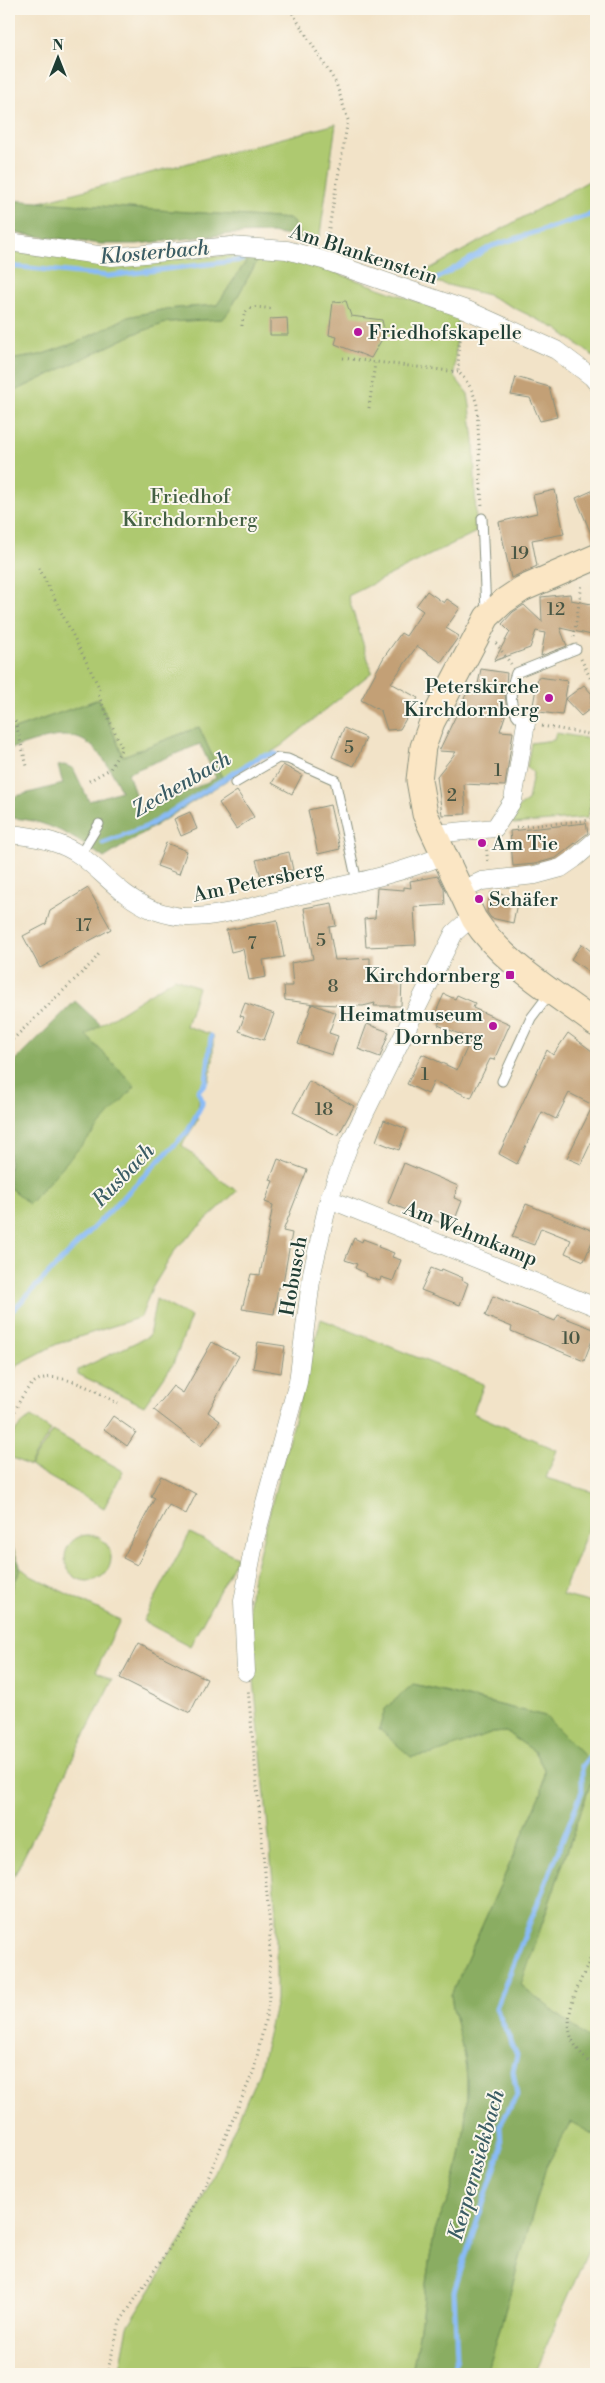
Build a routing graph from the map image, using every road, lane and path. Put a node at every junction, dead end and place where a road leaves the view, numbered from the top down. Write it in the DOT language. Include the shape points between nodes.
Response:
graph roads {
  1 [pos="290,9"];
  2 [pos="9,242"];
  3 [pos="323,260"];
  4 [pos="272,309"];
  5 [pos="467,310"];
  6 [pos="242,326"];
  7 [pos="343,358"];
  8 [pos="375,363"];
  9 [pos="458,372"];
  10 [pos="596,382"];
  11 [pos="369,408"];
  12 [pos="482,518"];
  13 [pos="591,560"];
  14 [pos="39,568"];
  15 [pos="487,617"];
  16 [pos="498,644"];
  17 [pos="576,649"];
  18 [pos="514,670"];
  19 [pos="596,690"];
  20 [pos="596,698"];
  21 [pos="15,721"];
  22 [pos="526,723"];
  23 [pos="594,735"];
  24 [pos="27,766"];
  25 [pos="89,781"];
  26 [pos="235,783"];
  27 [pos="592,820"];
  28 [pos="99,824"];
  29 [pos="596,826"];
  30 [pos="490,829"];
  31 [pos="9,834"];
  32 [pos="596,840"];
  33 [pos="439,844"];
  34 [pos="80,855"];
  35 [pos="489,880"];
  36 [pos="357,882"];
  37 [pos="460,891"];
  38 [pos="474,919"];
  39 [pos="99,954"];
  40 [pos="552,991"];
  41 [pos="596,1024"];
  42 [pos="9,1043"];
  43 [pos="502,1081"];
  44 [pos="329,1199"];
  45 [pos="596,1307"];
  46 [pos="118,1404"];
  47 [pos="9,1426"];
  48 [pos="246,1672"];
  49 [pos="596,1946"];
  50 [pos="596,2068"];
  51 [pos="107,2374"];
  1 -- 3 [label="path" via="336,83 348,120"];
  2 -- 3 [label="street, Am Blankenstein" via="112,256 231,246 272,248"];
  3 -- 5 [label="street, Am Blankenstein"];
  4 -- 6 [label="path" via="256,306 248,310 242,317"];
  5 -- 9 [label="path" via="458,346"];
  5 -- 10 [label="street, Am Blankenstein" via="556,350"];
  7 -- 8 [label="path"];
  8 -- 9 [label="path"];
  8 -- 11 [label="path"];
  9 -- 12 [label="path" via="467,380 477,405"];
  12 -- 15 [label="lane"];
  13 -- 15 [label="street" via="522,589"];
  13 -- 17 [label="path" via="573,644"];
  14 -- 25 [label="path" via="99,691 122,748 110,769"];
  15 -- 33 [label="street" via="432,722 423,747 419,780 421,798"];
  16 -- 18 [label="path"];
  17 -- 19 [label="path"];
  17 -- 22 [label="lane" via="516,673 512,704 514,713"];
  20 -- 23 [label="path"];
  21 -- 24 [label="path"];
  22 -- 23 [label="path"];
  22 -- 30 [label="street" via="513,800"];
  23 -- 27 [label="path"];
  26 -- 36 [label="lane" via="278,758 288,759 335,780"];
  27 -- 29 [label="path"];
  27 -- 30 [label="path"];
  28 -- 34 [label="lane"];
  30 -- 33 [label="street"];
  30 -- 35 [label="path"];
  31 -- 34 [label="street, Am Petersberg" via="35,837"];
  32 -- 35 [label="street" via="560,868 535,875"];
  33 -- 36 [label="street, Am Petersberg" via="412,867"];
  33 -- 37 [label="street"];
  34 -- 36 [label="street, Am Petersberg" via="120,891 154,910 186,917 228,912"];
  35 -- 37 [label="street"];
  37 -- 38 [label="street"];
  38 -- 40 [label="street" via="498,948"];
  38 -- 44 [label="street, Hobusch" via="454,933 349,1145"];
  39 -- 42 [label="path"];
  40 -- 41 [label="street"];
  40 -- 43 [label="lane" via="531,1018"];
  44 -- 45 [label="street, Am Wehmkamp"];
  44 -- 48 [label="street, Hobusch" via="312,1273 298,1382 255,1538 243,1601"];
  46 -- 47 [label="path" via="88,1388 49,1377 38,1380 30,1388"];
  48 -- 51 [label="path" via="270,1927 269,2003 254,2070 206,2182 182,2229 120,2322"];
  49 -- 50 [label="path" via="571,2008 568,2029 576,2048"];
}
